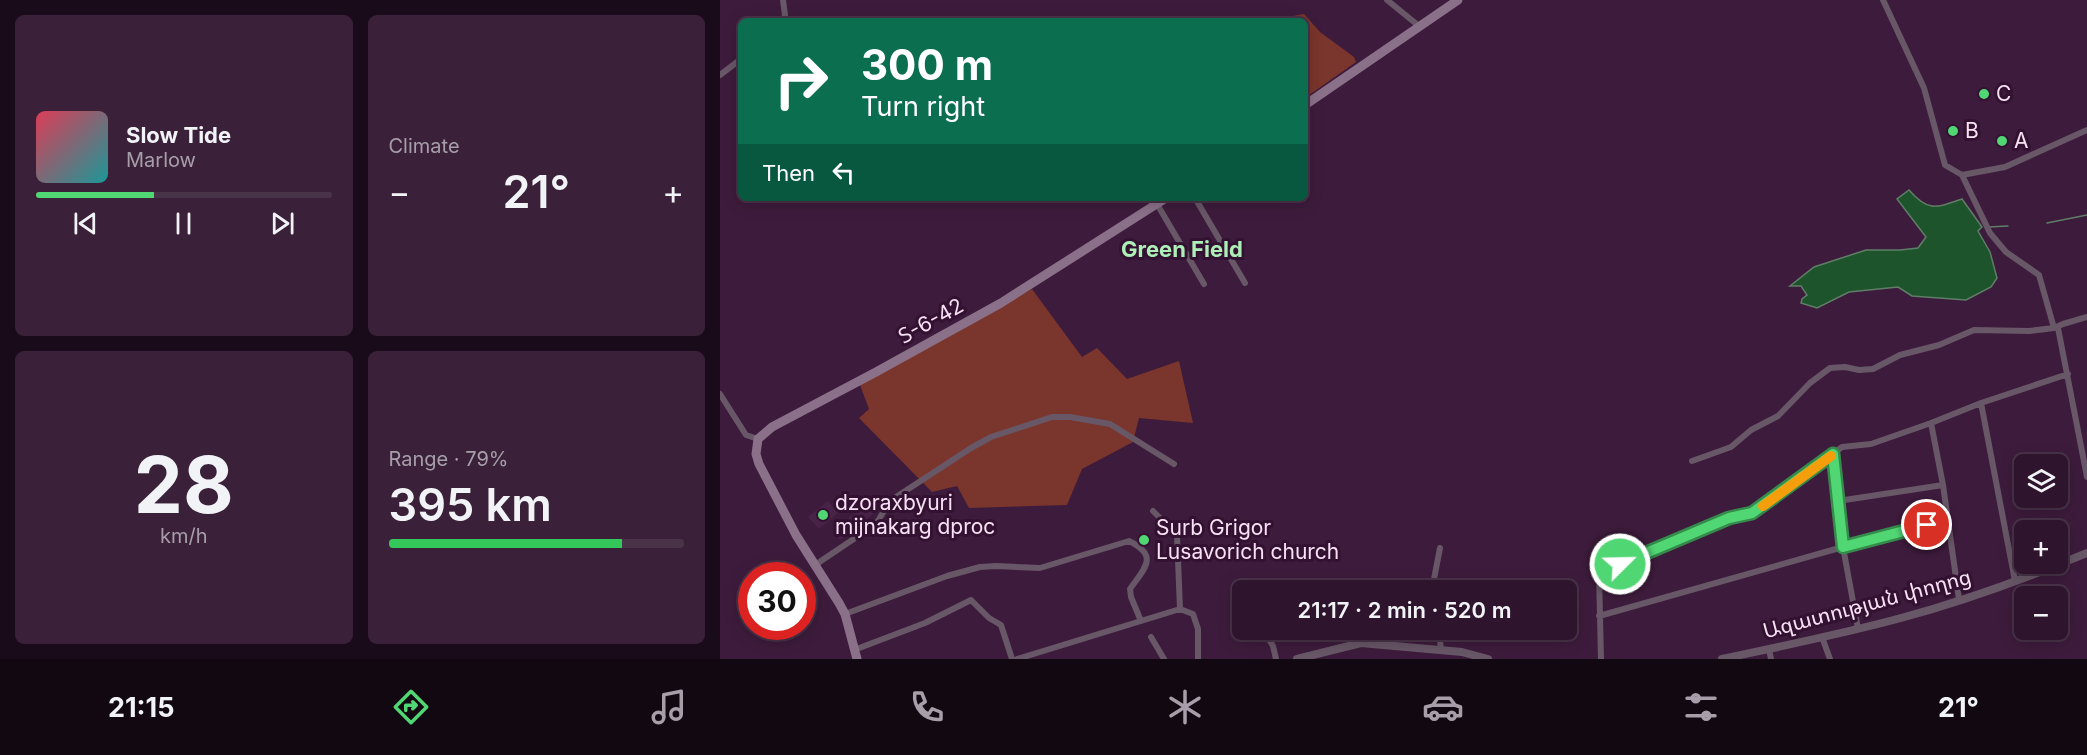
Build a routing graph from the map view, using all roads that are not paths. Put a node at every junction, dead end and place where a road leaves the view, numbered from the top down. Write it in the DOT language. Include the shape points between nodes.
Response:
graph roads {
  1 [pos="783,0"];
  2 [pos="1387,0"];
  3 [pos="1458,0"];
  4 [pos="1883,0"];
  5 [pos="784,18"];
  6 [pos="1419,26"];
  7 [pos="738,61"];
  8 [pos="720,75"];
  9 [pos="1308,103"];
  10 [pos="2087,130"];
  11 [pos="1962,175"];
  12 [pos="1162,201"];
  13 [pos="1197,201"];
  14 [pos="1157,204"];
  15 [pos="1245,283"];
  16 [pos="1204,284"];
  17 [pos="2087,317"];
  18 [pos="2056,328"];
  19 [pos="2067,374"];
  20 [pos="720,394"];
  21 [pos="1981,403"];
  22 [pos="1931,423"];
  23 [pos="758,439"];
  24 [pos="1833,454"];
  25 [pos="1692,461"];
  26 [pos="1174,464"];
  27 [pos="2087,477"];
  28 [pos="1943,486"];
  29 [pos="1838,501"];
  30 [pos="1153,511"];
  31 [pos="1948,520"];
  32 [pos="1843,547"];
  33 [pos="1440,548"];
  34 [pos="2087,553"];
  35 [pos="813,562"];
  36 [pos="816,564"];
  37 [pos="816,567"];
  38 [pos="1434,580"];
  39 [pos="2015,581"];
  40 [pos="1959,599"];
  41 [pos="1180,609"];
  42 [pos="845,614"];
  43 [pos="1599,616"];
  44 [pos="1142,621"];
  45 [pos="1858,629"];
  46 [pos="1151,637"];
  47 [pos="1822,637"];
  48 [pos="1269,640"];
  49 [pos="1367,640"];
  50 [pos="1440,640"];
  51 [pos="1368,644"];
  52 [pos="1769,649"];
  53 [pos="1441,650"];
  54 [pos="856,654"];
  55 [pos="1012,659"];
  56 [pos="1017,659"];
  57 [pos="1164,659"];
  58 [pos="1198,659"];
  59 [pos="1276,659"];
  60 [pos="1297,659"];
  61 [pos="1488,659"];
  62 [pos="1601,659"];
  63 [pos="1722,659"];
  64 [pos="1771,659"];
  65 [pos="1830,659"];
  1 -- 5 [label="street"];
  2 -- 6 [label="street"];
  3 -- 6 [label="main road"];
  4 -- 11 [label="street" via="1924,88 1945,165"];
  6 -- 9 [label="main road"];
  7 -- 8 [label="street"];
  10 -- 11 [label="street" via="2005,167"];
  11 -- 18 [label="street" via="1990,233 2006,252 2039,275"];
  12 -- 14 [label="main road, Տ-6-42"];
  13 -- 15 [label="street"];
  14 -- 16 [label="street"];
  14 -- 23 [label="main road, Տ-6-42 / Տ-6-42" via="1001,303 771,427"];
  17 -- 18 [label="street"];
  18 -- 19 [label="street"];
  18 -- 25 [label="street" via="1974,330 1939,345 1900,355 1874,369 1830,368 1778,416 1751,430 1731,447"];
  19 -- 21 [label="street"];
  19 -- 27 [label="street"];
  20 -- 23 [label="street" via="746,435"];
  21 -- 22 [label="street"];
  21 -- 39 [label="street"];
  22 -- 24 [label="street" via="1871,444 1842,447"];
  22 -- 28 [label="street"];
  23 -- 35 [label="main road" via="759,464"];
  24 -- 29 [label="street"];
  24 -- 43 [label="street" via="1752,513 1729,518 1599,573"];
  26 -- 36 [label="street" via="1110,424 1052,417 991,437 971,448 890,501 876,524"];
  28 -- 29 [label="street"];
  28 -- 31 [label="street"];
  29 -- 32 [label="street"];
  30 -- 41 [label="street" via="1178,535"];
  31 -- 32 [label="street"];
  31 -- 40 [label="street"];
  32 -- 43 [label="street"];
  32 -- 45 [label="street"];
  33 -- 38 [label="street"];
  34 -- 39 [label="street, Ազատության փողոց"];
  37 -- 42 [label="main road"];
  39 -- 40 [label="street, Ազատության փողոց"];
  40 -- 45 [label="street, Ազատության փողոց"];
  41 -- 44 [label="street"];
  41 -- 58 [label="street" via="1193,614 1198,629"];
  42 -- 44 [label="street" via="981,567 1040,568 1129,541 1142,548 1148,562 1130,589"];
  42 -- 54 [label="main road"];
  43 -- 62 [label="street"];
  44 -- 56 [label="street"];
  45 -- 47 [label="street, Ազատության փողոց"];
  46 -- 57 [label="street"];
  47 -- 52 [label="street, Ազատության փողոց"];
  47 -- 65 [label="street"];
  48 -- 59 [label="street"];
  49 -- 51 [label="street"];
  50 -- 53 [label="street"];
  51 -- 53 [label="street"];
  51 -- 60 [label="street"];
  52 -- 63 [label="street, Ազատության փողոց"];
  52 -- 64 [label="street"];
  53 -- 61 [label="street"];
  54 -- 55 [label="street" via="971,600 1001,625"];
}
